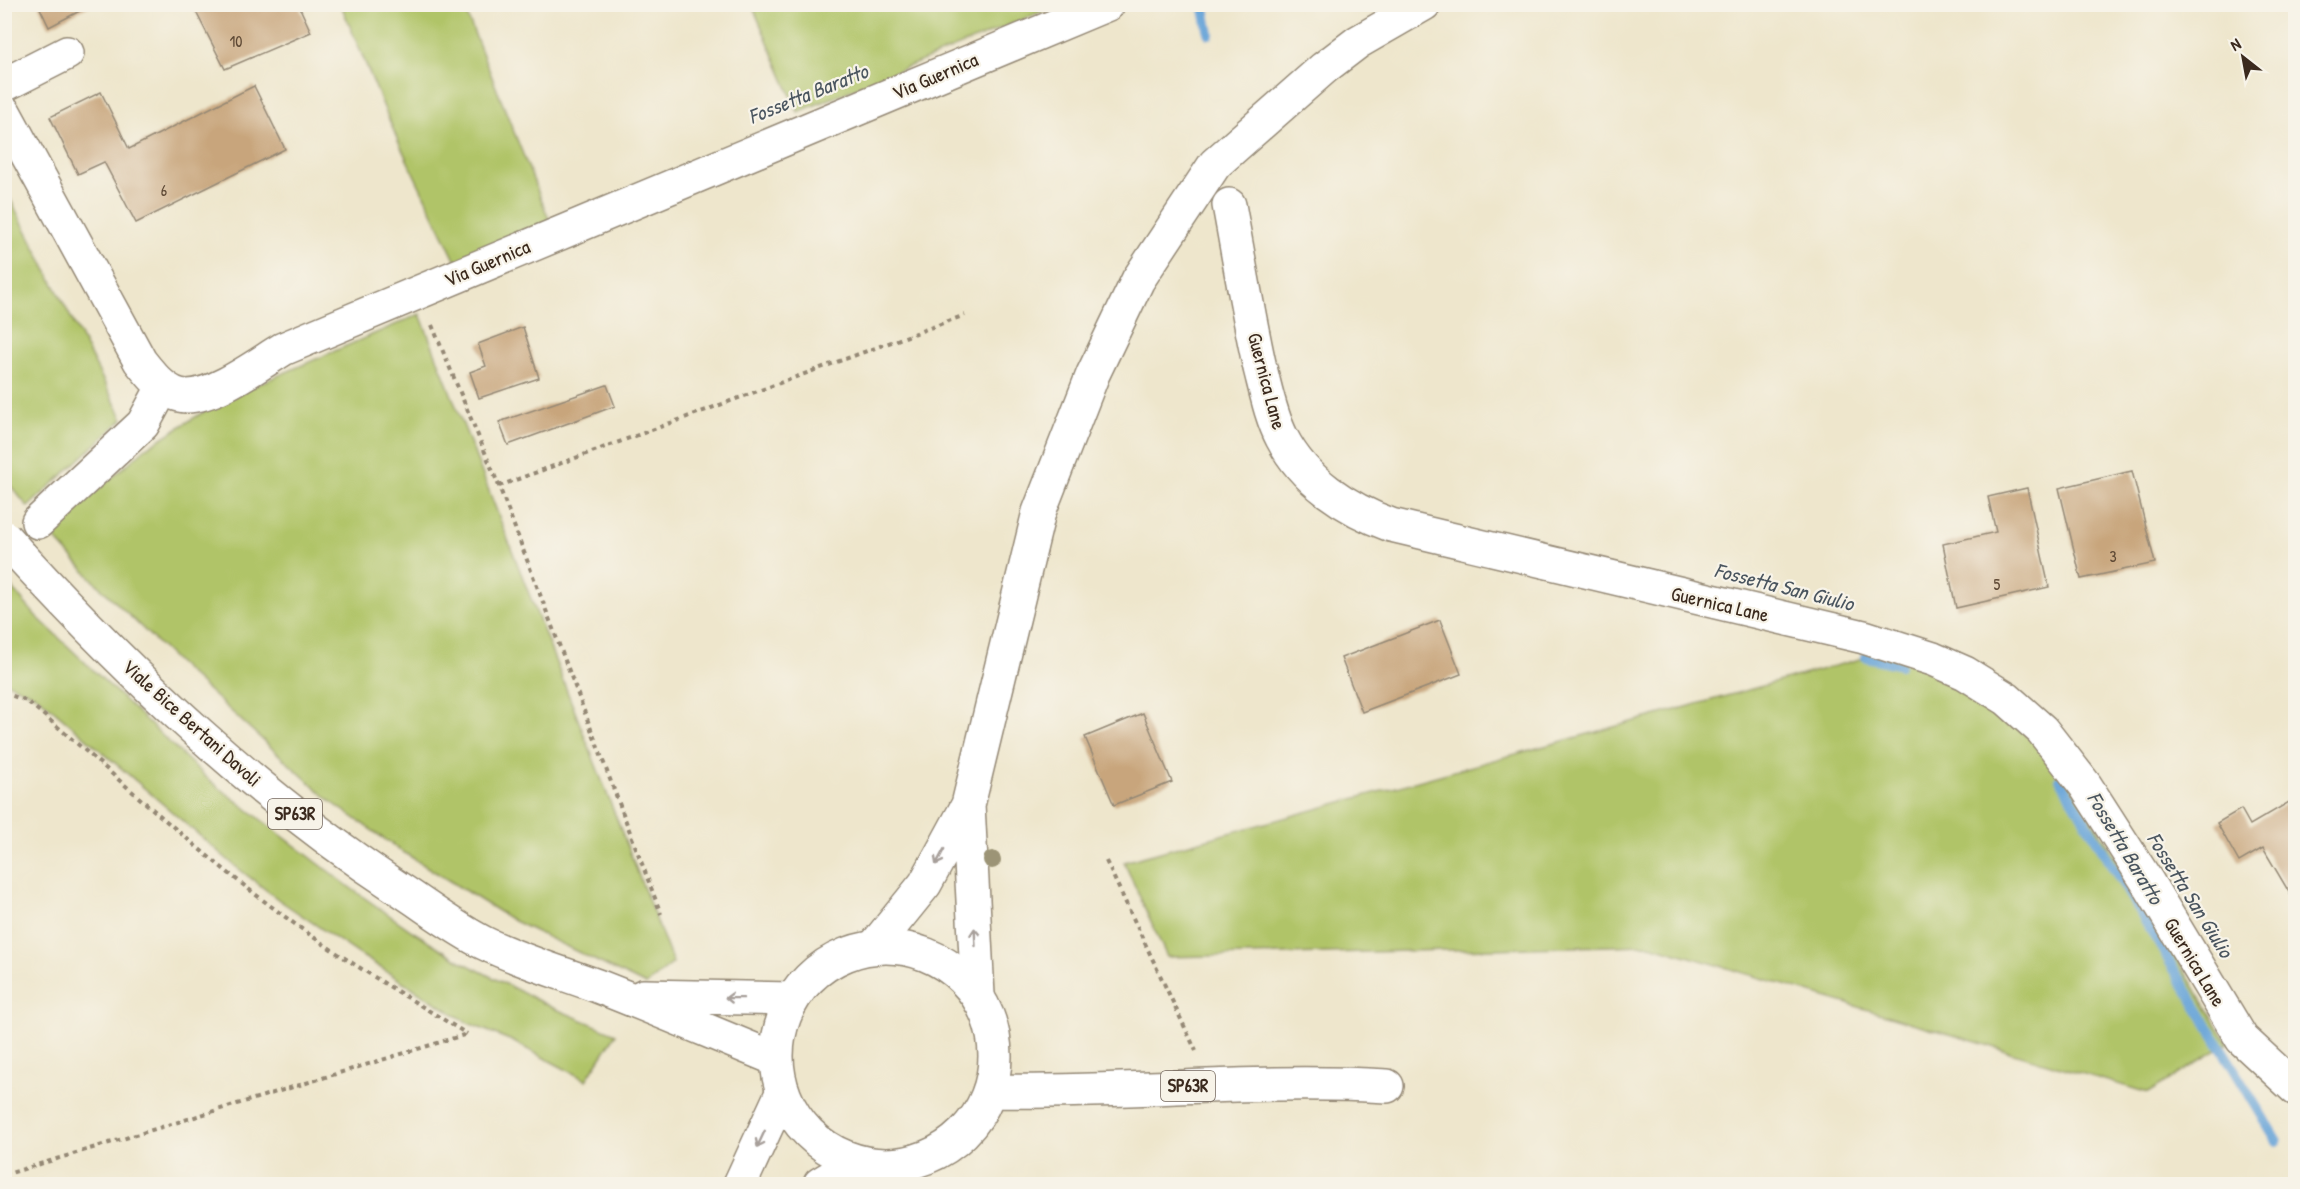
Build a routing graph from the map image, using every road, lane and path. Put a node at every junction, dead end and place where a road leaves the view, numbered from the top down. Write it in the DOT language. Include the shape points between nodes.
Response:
graph roads {
  1 [pos="1108,4"];
  2 [pos="1424,4"];
  3 [pos="67,53"];
  4 [pos="4,85"];
  5 [pos="4,112"];
  6 [pos="1229,205"];
  7 [pos="418,292"];
  8 [pos="965,315"];
  9 [pos="163,387"];
  10 [pos="499,486"];
  11 [pos="38,522"];
  12 [pos="13,546"];
  13 [pos="4,693"];
  14 [pos="968,806"];
  15 [pos="1107,861"];
  16 [pos="661,914"];
  17 [pos="874,947"];
  18 [pos="978,995"];
  19 [pos="623,996"];
  20 [pos="792,999"];
  21 [pos="776,1059"];
  22 [pos="1210,1085"];
  23 [pos="1387,1086"];
  24 [pos="2295,1089"];
  25 [pos="990,1091"];
  26 [pos="782,1093"];
  27 [pos="857,1162"];
  28 [pos="4,1175"];
  29 [pos="740,1185"];
  30 [pos="820,1185"];
  1 -- 7 [label="main road, Via Guernica"];
  2 -- 14 [label="main road" via="1349,48 1215,164 1138,280 1093,374 1040,512"];
  3 -- 4 [label="main road"];
  5 -- 9 [label="main road" via="140,361"];
  6 -- 24 [label="main road, Guernica Lane" via="1256,350 1275,420 1294,456 1325,488 1346,505 1391,525 1864,637 1934,659 1986,685 2042,730 2071,765 2242,1039"];
  7 -- 9 [label="main road, Via Guernica" via="283,349 215,389 185,396"];
  7 -- 10 [label="path"];
  8 -- 10 [label="path"];
  9 -- 11 [label="main road" via="143,424"];
  10 -- 16 [label="path"];
  12 -- 19 [label="main road, Viale Bice Bertani Davoli / SP63R" via="60,599 153,691 308,825 483,943"];
  13 -- 28 [label="path" via="27,701 277,911 467,1034"];
  14 -- 17 [label="main road, one-way" via="926,884"];
  18 -- 14 [label="main road, one-way"];
  15 -- 22 [label="path"];
  17 -- 18 [label="main road" via="904,948 933,957 958,973"];
  17 -- 20 [label="main road" via="842,955 814,973"];
  18 -- 25 [label="main road" via="992,1026 996,1059"];
  20 -- 19 [label="main road, one-way"];
  19 -- 21 [label="main road, Viale Bice Bertani Davoli"];
  20 -- 21 [label="main road" via="780,1028"];
  21 -- 26 [label="main road"];
  22 -- 23 [label="main road, SP63R" via="1298,1082"];
  22 -- 25 [label="main road, SP63R" via="1049,1093"];
  25 -- 27 [label="main road" via="968,1128 952,1143 924,1159 892,1166"];
  26 -- 27 [label="main road" via="799,1124 825,1148"];
  26 -- 29 [label="main road, one-way"];
  27 -- 30 [label="main road"];
}
